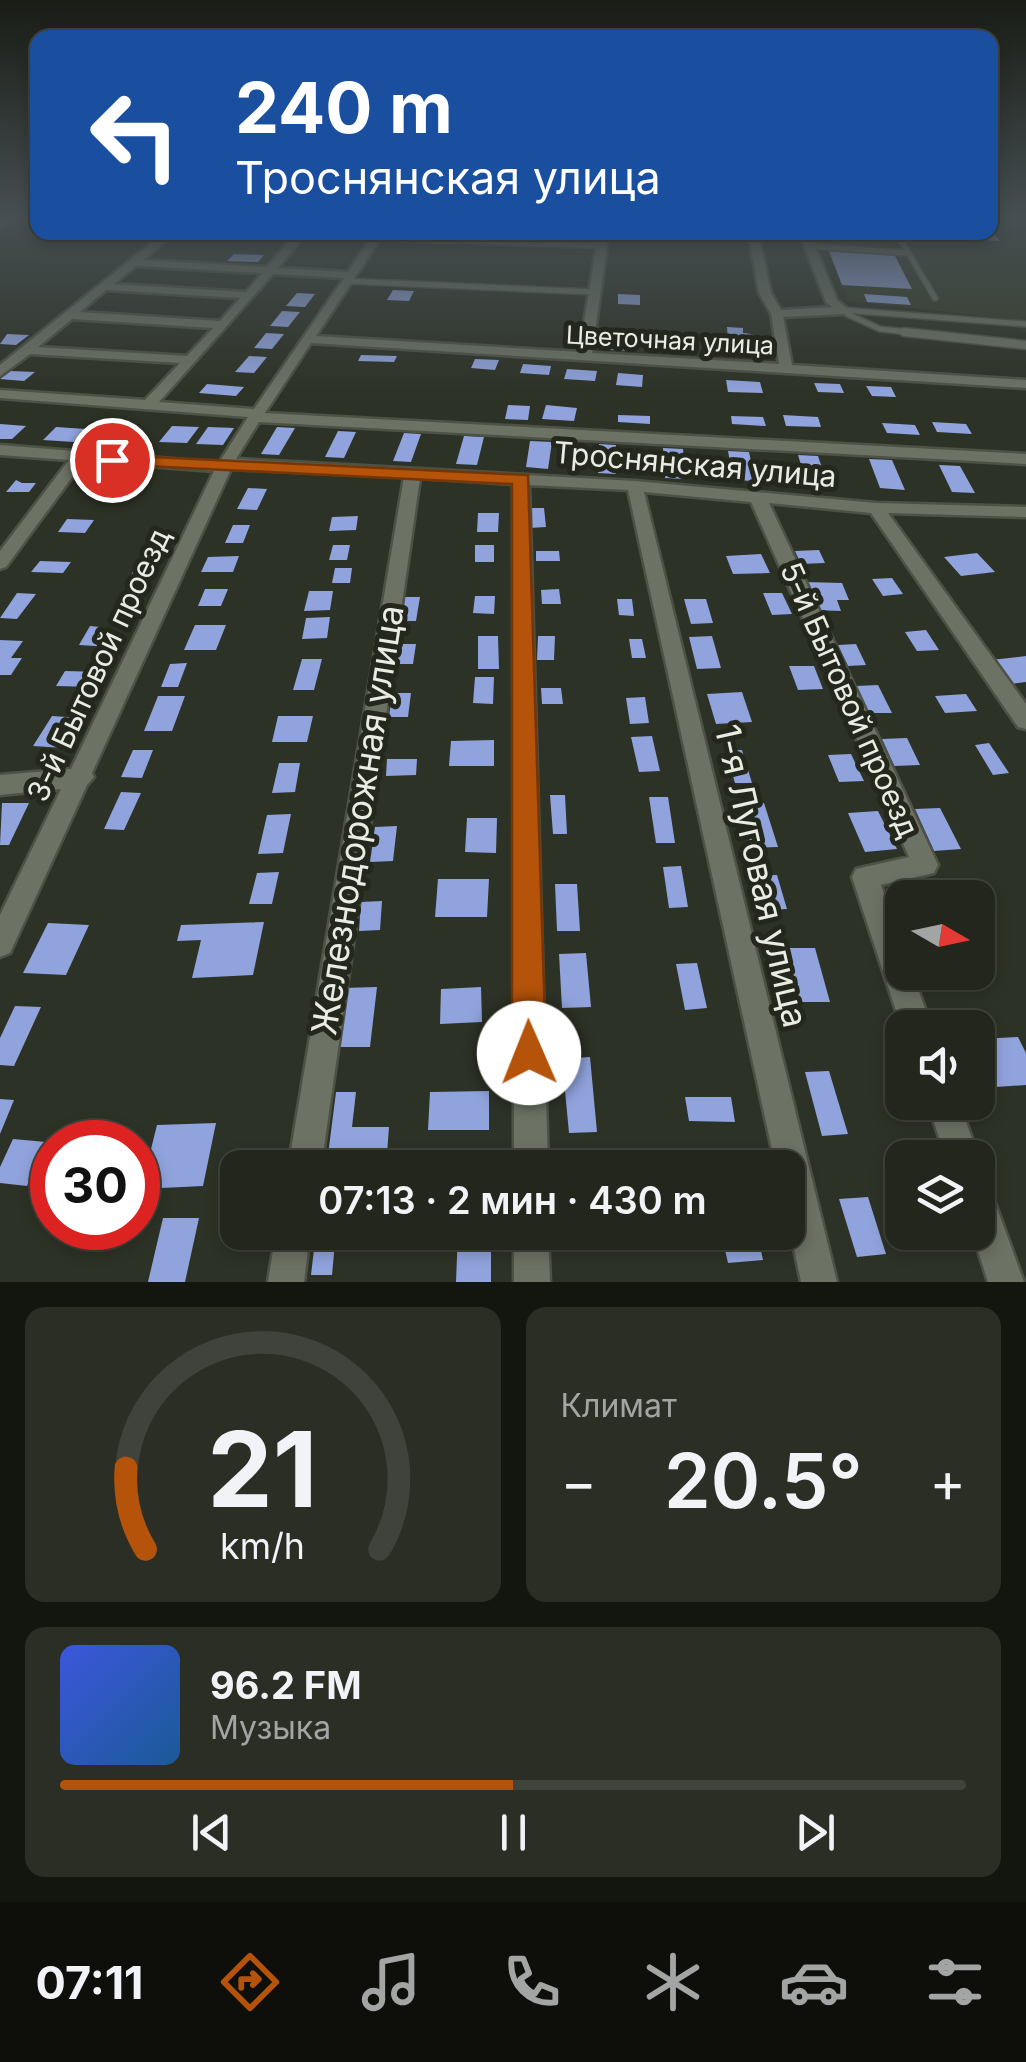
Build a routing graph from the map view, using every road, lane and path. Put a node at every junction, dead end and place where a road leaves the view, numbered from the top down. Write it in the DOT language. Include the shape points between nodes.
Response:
graph roads {
  1 [pos="117,277"];
  2 [pos="263,277"];
  3 [pos="335,277"];
  4 [pos="597,277"];
  5 [pos="761,277"];
  6 [pos="822,277"];
  7 [pos="922,277"];
  8 [pos="348,278"];
  9 [pos="104,287"];
  10 [pos="595,292"];
  11 [pos="247,295"];
  12 [pos="935,298"];
  13 [pos="845,312"];
  14 [pos="777,314"];
  15 [pos="69,315"];
  16 [pos="1026,324"];
  17 [pos="223,325"];
  18 [pos="311,340"];
  19 [pos="1026,345"];
  20 [pos="27,350"];
  21 [pos="585,357"];
  22 [pos="192,360"];
  23 [pos="786,370"];
  24 [pos="0,372"];
  25 [pos="1026,384"];
  26 [pos="0,394"];
  27 [pos="149,404"];
  28 [pos="256,415"];
  29 [pos="0,450"];
  30 [pos="79,458"];
  31 [pos="1026,458"];
  32 [pos="225,465"];
  33 [pos="413,472"];
  34 [pos="521,479"];
  35 [pos="635,486"];
  36 [pos="758,498"];
  37 [pos="876,508"];
  38 [pos="1026,512"];
  39 [pos="0,563"];
  40 [pos="1026,721"];
  41 [pos="82,776"];
  42 [pos="0,785"];
  43 [pos="0,944"];
  44 [pos="911,1010"];
  45 [pos="307,1150"];
  46 [pos="530,1150"];
  47 [pos="291,1250"];
  48 [pos="532,1250"];
  49 [pos="995,1250"];
  50 [pos="286,1282"];
  51 [pos="532,1282"];
  52 [pos="819,1282"];
  53 [pos="1006,1282"];
  1 -- 9 [label="street"];
  2 -- 11 [label="street"];
  3 -- 8 [label="street"];
  4 -- 10 [label="street"];
  5 -- 14 [label="street"];
  6 -- 13 [label="street" via="832,302"];
  7 -- 12 [label="lane"];
  8 -- 10 [label="lane"];
  8 -- 18 [label="street, 3-й Бытовой проезд"];
  9 -- 11 [label="street"];
  9 -- 15 [label="street"];
  10 -- 21 [label="street"];
  11 -- 17 [label="street"];
  13 -- 14 [label="street"];
  13 -- 16 [label="lane"];
  13 -- 19 [label="lane" via="880,329"];
  14 -- 23 [label="street"];
  15 -- 17 [label="street"];
  15 -- 20 [label="street"];
  17 -- 22 [label="street"];
  18 -- 21 [label="street, Цветочная улица"];
  18 -- 28 [label="street, 3-й Бытовой проезд"];
  20 -- 22 [label="street"];
  20 -- 24 [label="street"];
  21 -- 23 [label="street, Цветочная улица"];
  22 -- 27 [label="street"];
  23 -- 25 [label="street, Цветочная улица"];
  26 -- 27 [label="street"];
  27 -- 28 [label="street"];
  28 -- 31 [label="street"];
  28 -- 32 [label="street, 3-й Бытовой проезд"];
  29 -- 30 [label="street, Троснянская улица"];
  30 -- 32 [label="street, Троснянская улица"];
  30 -- 39 [label="street"];
  32 -- 33 [label="street, Троснянская улица"];
  32 -- 41 [label="street, 3-й Бытовой проезд"];
  33 -- 34 [label="street, Троснянская улица"];
  33 -- 45 [label="street, Железнодорожная улица"];
  34 -- 35 [label="street, Троснянская улица"];
  34 -- 46 [label="street"];
  35 -- 36 [label="street, Троснянская улица"];
  35 -- 52 [label="street, 1-я Луговая улица"];
  36 -- 37 [label="street, Троснянская улица"];
  36 -- 44 [label="street, 5-й Бытовой проезд" via="924,866 865,877"];
  37 -- 38 [label="street, Троснянская улица"];
  37 -- 40 [label="street"];
  41 -- 42 [label="street"];
  41 -- 43 [label="street, 3-й Бытовой проезд"];
  47 -- 50 [label="street"];
  48 -- 51 [label="street"];
  49 -- 53 [label="street"];
}
